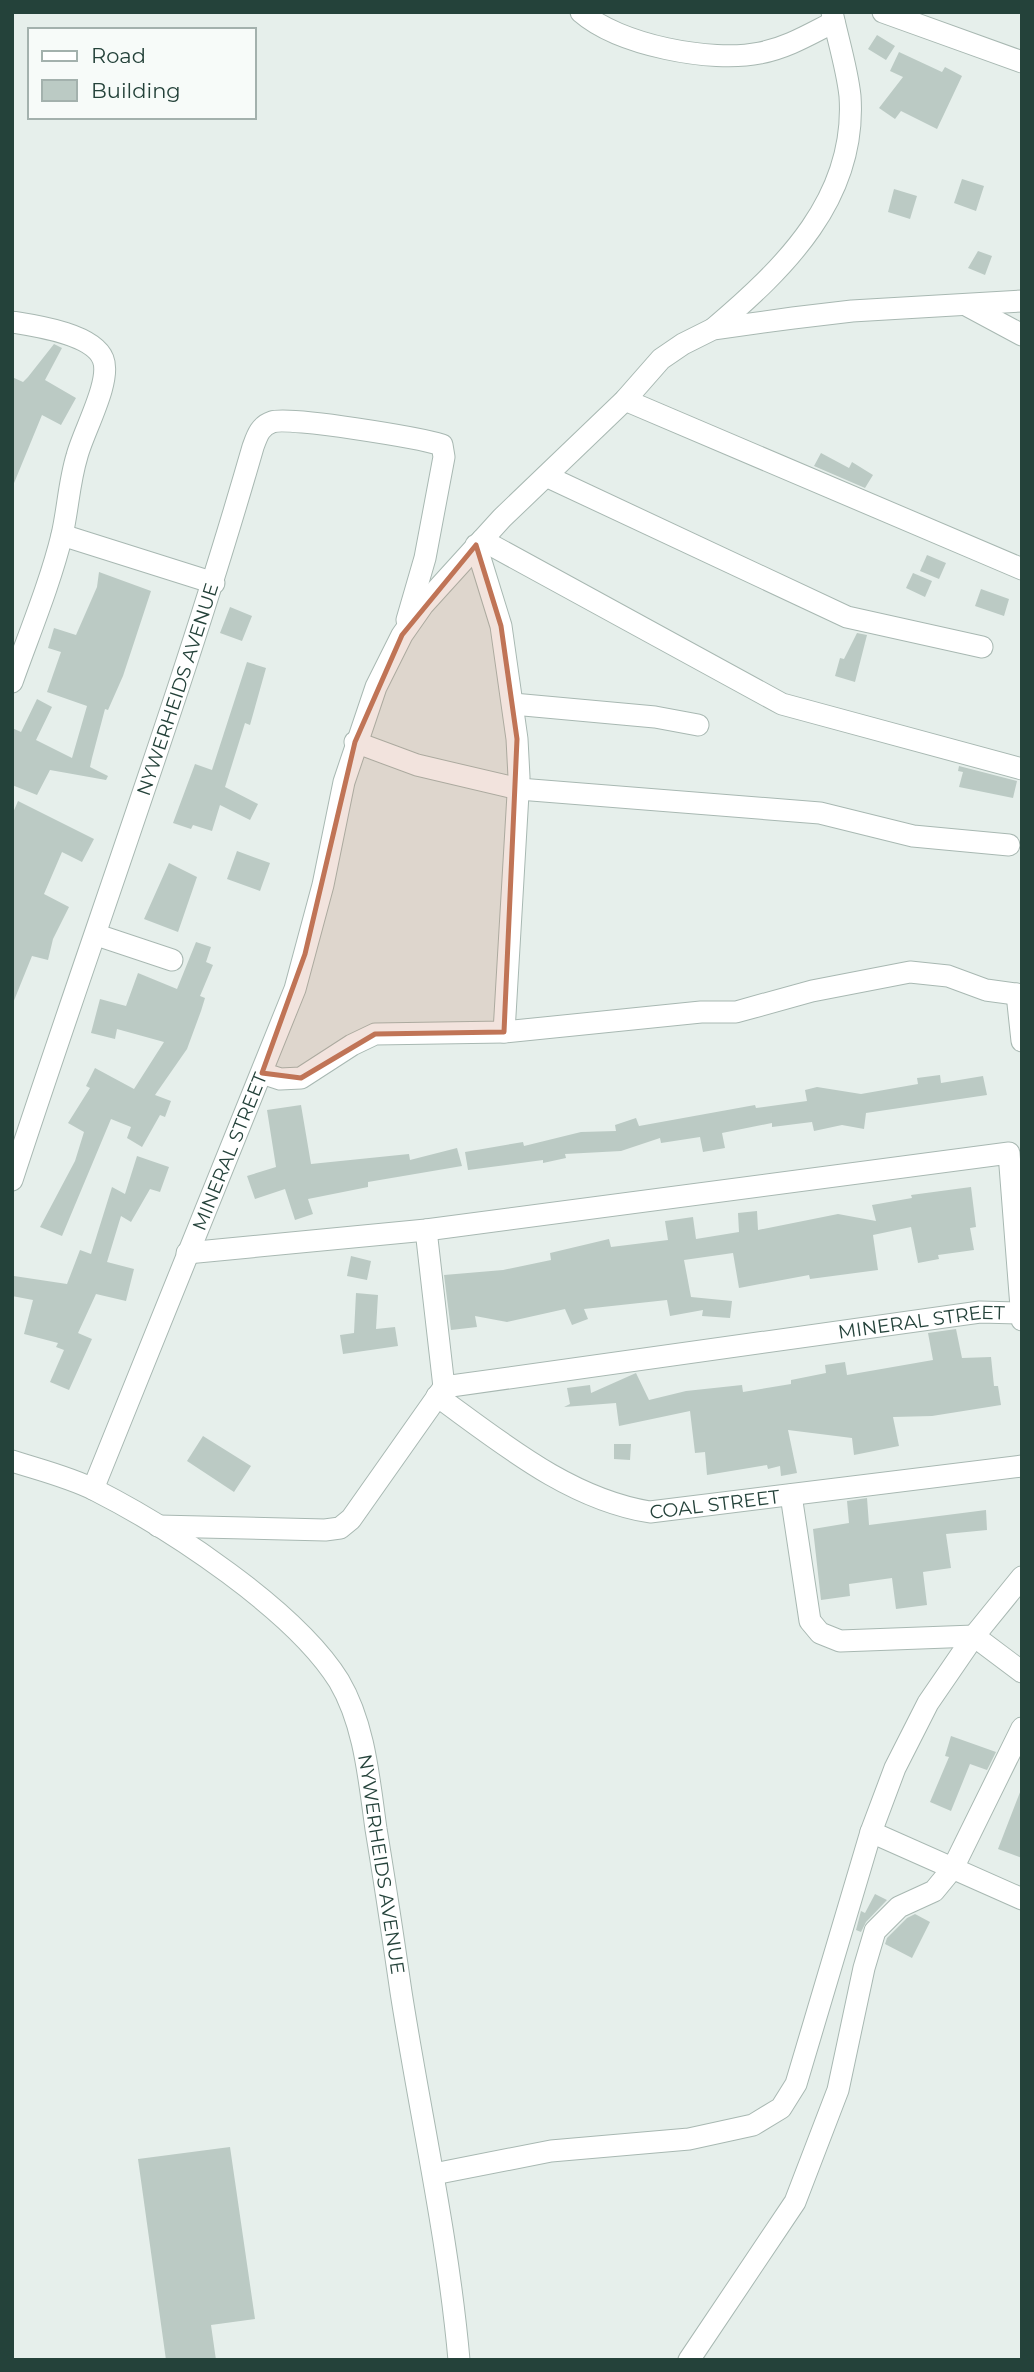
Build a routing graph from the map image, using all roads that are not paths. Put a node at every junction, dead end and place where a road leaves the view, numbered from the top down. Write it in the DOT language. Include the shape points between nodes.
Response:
graph roads {
  1 [pos="581,12"];
  2 [pos="883,12"];
  3 [pos="833,17"];
  4 [pos="1022,62"];
  5 [pos="1022,302"];
  6 [pos="967,305"];
  7 [pos="12,322"];
  8 [pos="713,329"];
  9 [pos="1022,335"];
  10 [pos="625,400"];
  11 [pos="546,476"];
  12 [pos="62,535"];
  13 [pos="479,543"];
  14 [pos="1022,569"];
  15 [pos="214,583"];
  16 [pos="402,635"];
  17 [pos="982,648"];
  18 [pos="12,682"];
  19 [pos="513,704"];
  20 [pos="698,725"];
  21 [pos="355,742"];
  22 [pos="1022,769"];
  23 [pos="519,789"];
  24 [pos="1009,845"];
  25 [pos="97,935"];
  26 [pos="172,960"];
  27 [pos="1020,995"];
  28 [pos="504,1032"];
  29 [pos="1022,1041"];
  30 [pos="262,1073"];
  31 [pos="1016,1149"];
  32 [pos="12,1180"];
  33 [pos="426,1230"];
  34 [pos="187,1253"];
  35 [pos="1021,1313"];
  36 [pos="1022,1320"];
  37 [pos="441,1392"];
  38 [pos="12,1461"];
  39 [pos="1022,1465"];
  40 [pos="93,1489"];
  41 [pos="791,1495"];
  42 [pos="158,1526"];
  43 [pos="1022,1577"];
  44 [pos="979,1630"];
  45 [pos="1022,1672"];
  46 [pos="1022,1728"];
  47 [pos="871,1832"];
  48 [pos="953,1868"];
  49 [pos="1022,1899"];
  50 [pos="434,2174"];
  51 [pos="459,2360"];
  52 [pos="689,2360"];
  1 -- 3 [label="street" via="609,31 723,56 782,48"];
  2 -- 4 [label="street"];
  3 -- 8 [label="street" via="850,96 839,180 823,212 786,261"];
  5 -- 6 [label="street"];
  6 -- 8 [label="street" via="852,311"];
  6 -- 9 [label="street"];
  7 -- 12 [label="street" via="77,338 104,361 105,377 76,456"];
  8 -- 10 [label="street" via="661,359"];
  10 -- 11 [label="street"];
  10 -- 14 [label="street"];
  11 -- 13 [label="street"];
  11 -- 17 [label="street" via="847,617"];
  12 -- 15 [label="street, NYWERHEIDS AVENUE"];
  12 -- 18 [label="street"];
  13 -- 16 [label="street"];
  13 -- 19 [label="street" via="501,626"];
  13 -- 22 [label="street" via="782,704"];
  15 -- 16 [label="street" via="257,436 270,422 429,440 442,445 444,457 425,558"];
  15 -- 25 [label="street, NYWERHEIDS AVENUE"];
  16 -- 21 [label="street"];
  19 -- 20 [label="street"];
  19 -- 23 [label="street"];
  21 -- 23 [label="street" via="417,765"];
  21 -- 30 [label="street" via="305,954"];
  23 -- 24 [label="street" via="820,813 913,836"];
  23 -- 28 [label="street"];
  25 -- 26 [label="street"];
  25 -- 32 [label="street, NYWERHEIDS AVENUE"];
  27 -- 28 [label="street, MINERAL STREET" via="986,990 948,976 910,972 736,1012"];
  27 -- 29 [label="street"];
  28 -- 30 [label="street, MINERAL STREET" via="375,1034 301,1078 281,1079"];
  30 -- 34 [label="street, MINERAL STREET"];
  31 -- 33 [label="street, MINERAL STREET"];
  31 -- 35 [label="street, MINERAL STREET"];
  33 -- 34 [label="street, MINERAL STREET"];
  33 -- 37 [label="street"];
  34 -- 40 [label="street, MINERAL STREET"];
  35 -- 36 [label="street"];
  35 -- 37 [label="street, MINERAL STREET" via="980,1312"];
  37 -- 41 [label="street, COAL STREET" via="540,1468 626,1508 664,1512"];
  37 -- 42 [label="street" via="340,1528"];
  38 -- 40 [label="street"];
  39 -- 41 [label="street, COAL STREET"];
  40 -- 42 [label="street, NYWERHEIDS AVENUE"];
  41 -- 44 [label="street" via="810,1621 820,1633 840,1640"];
  42 -- 50 [label="street, NYWERHEIDS AVENUE" via="286,1620 321,1657 348,1700 364,1751"];
  43 -- 44 [label="street"];
  44 -- 45 [label="street"];
  44 -- 47 [label="street" via="913,1728"];
  46 -- 48 [label="street"];
  47 -- 48 [label="street"];
  47 -- 50 [label="street" via="796,2084 772,2117 712,2135 589,2146"];
  48 -- 49 [label="street"];
  48 -- 52 [label="street" via="934,1891 899,1908 875,1931 838,2090 795,2202"];
  50 -- 51 [label="street, NYWERHEIDS AVENUE"];
}
